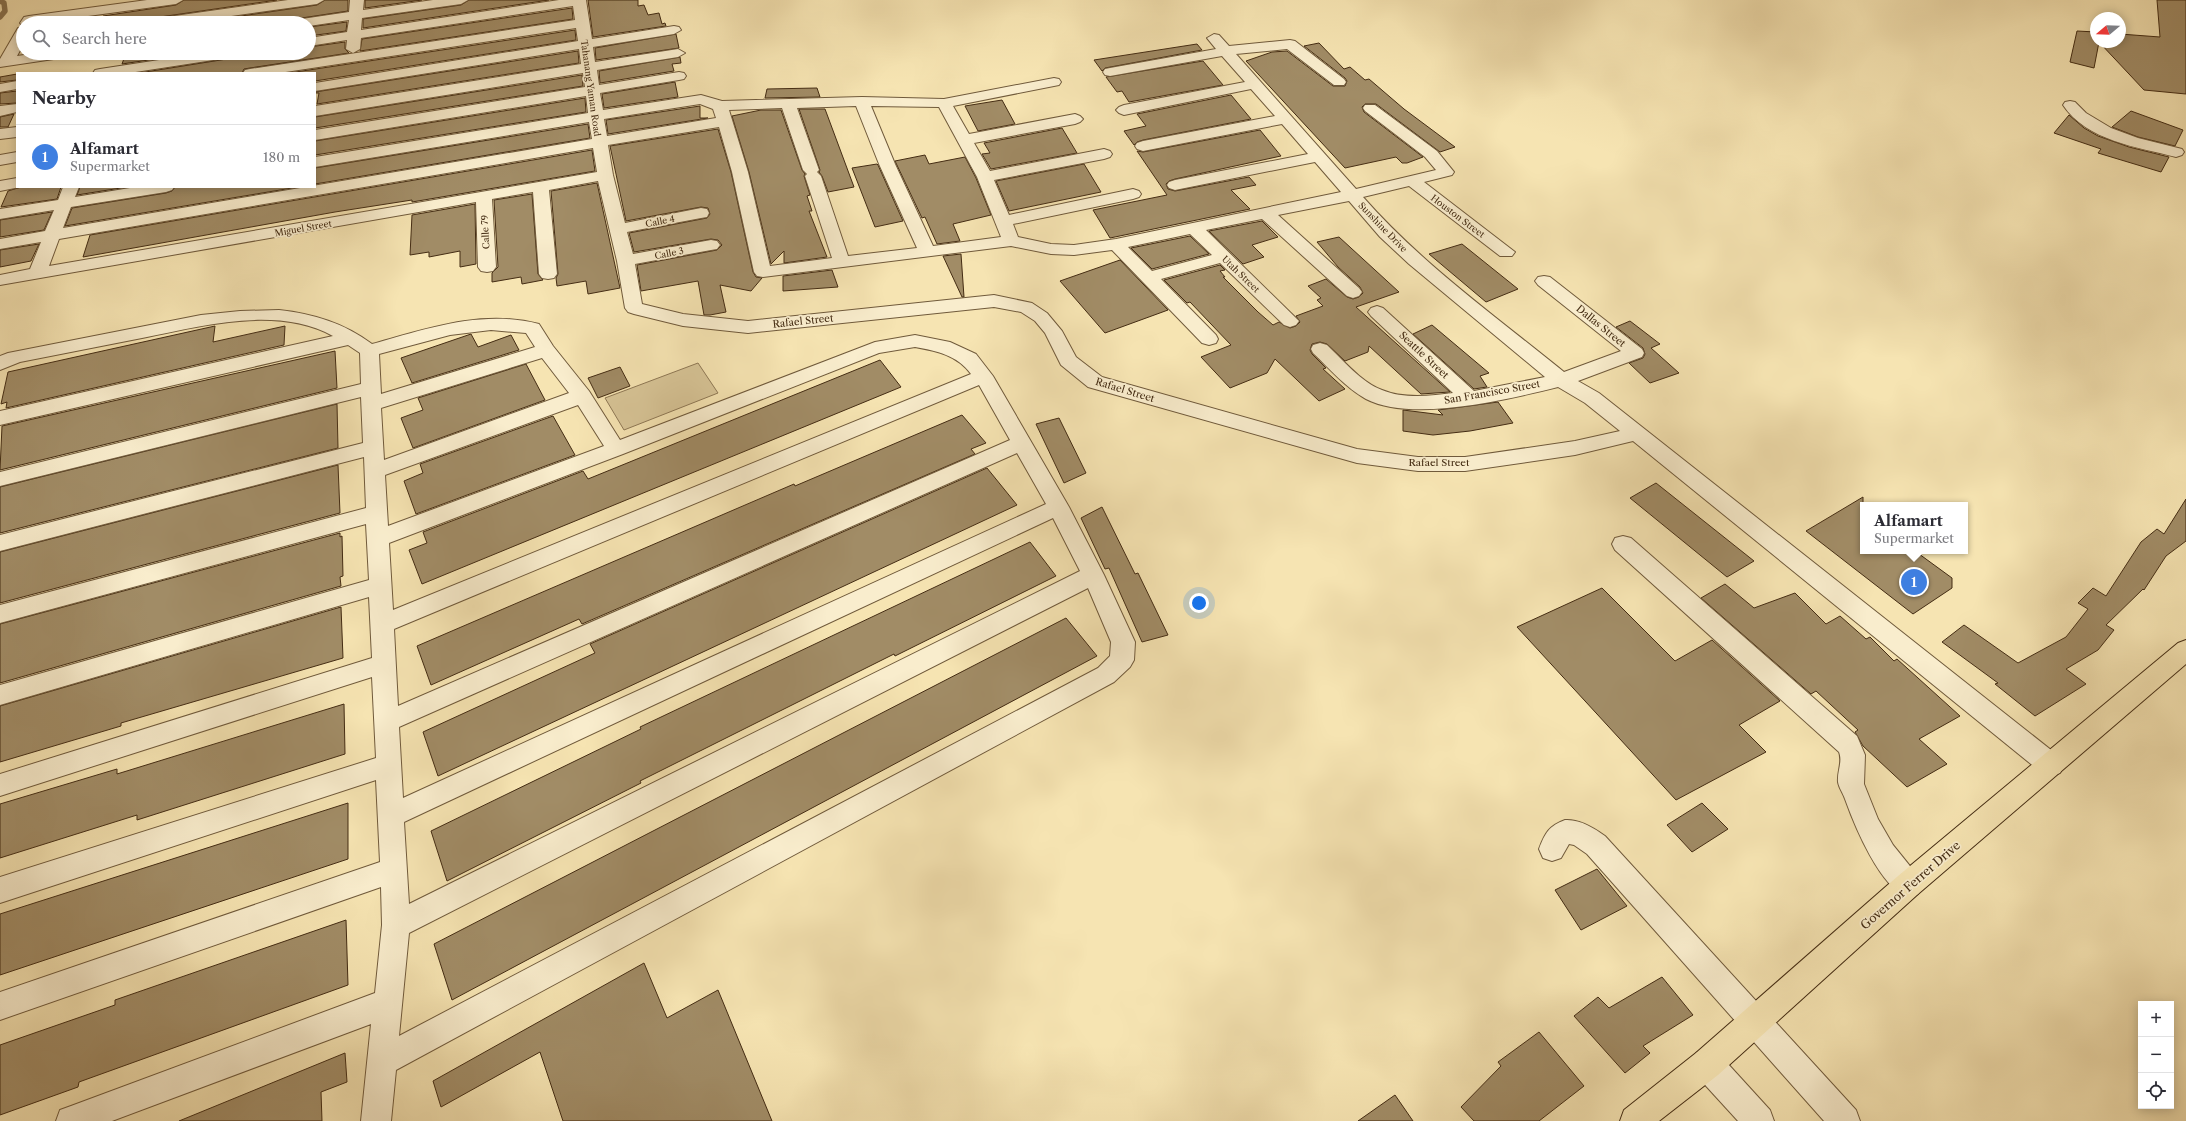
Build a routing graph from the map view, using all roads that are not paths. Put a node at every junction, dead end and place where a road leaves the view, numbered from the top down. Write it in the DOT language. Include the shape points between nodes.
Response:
graph roads {
  1 [pos="176,0"];
  2 [pos="317,0"];
  3 [pos="357,0"];
  4 [pos="461,0"];
  5 [pos="579,1"];
  6 [pos="134,8"];
  7 [pos="64,16"];
  8 [pos="203,16"];
  9 [pos="354,16"];
  10 [pos="316,21"];
  11 [pos="582,23"];
  12 [pos="674,30"];
  13 [pos="353,35"];
  14 [pos="1214,38"];
  15 [pos="316,41"];
  16 [pos="16,42"];
  17 [pos="585,44"];
  18 [pos="1226,51"];
  19 [pos="678,53"];
  20 [pos="353,58"];
  21 [pos="18,60"];
  22 [pos="178,60"];
  23 [pos="4,62"];
  24 [pos="588,66"];
  25 [pos="108,69"];
  26 [pos="257,72"];
  27 [pos="1110,72"];
  28 [pos="679,76"];
  29 [pos="348,82"];
  30 [pos="1054,82"];
  31 [pos="1339,82"];
  32 [pos="1254,84"];
  33 [pos="16,85"];
  34 [pos="316,87"];
  35 [pos="0,88"];
  36 [pos="592,90"];
  37 [pos="862,101"];
  38 [pos="944,103"];
  39 [pos="788,104"];
  40 [pos="2070,105"];
  41 [pos="345,106"];
  42 [pos="16,108"];
  43 [pos="1370,108"];
  44 [pos="1124,110"];
  45 [pos="0,111"];
  46 [pos="316,111"];
  47 [pos="723,114"];
  48 [pos="596,115"];
  49 [pos="1075,119"];
  50 [pos="1285,119"];
  51 [pos="343,131"];
  52 [pos="16,132"];
  53 [pos="0,134"];
  54 [pos="316,135"];
  55 [pos="963,140"];
  56 [pos="599,143"];
  57 [pos="1143,146"];
  58 [pos="2183,150"];
  59 [pos="1104,154"];
  60 [pos="16,157"];
  61 [pos="1318,157"];
  62 [pos="339,158"];
  63 [pos="0,160"];
  64 [pos="316,162"];
  65 [pos="605,175"];
  66 [pos="985,177"];
  67 [pos="1411,180"];
  68 [pos="16,183"];
  69 [pos="1175,185"];
  70 [pos="0,186"];
  71 [pos="540,186"];
  72 [pos="71,188"];
  73 [pos="160,188"];
  74 [pos="1133,194"];
  75 [pos="1352,195"];
  76 [pos="484,196"];
  77 [pos="65,204"];
  78 [pos="337,205"];
  79 [pos="1264,212"];
  80 [pos="701,213"];
  81 [pos="0,214"];
  82 [pos="1004,221"];
  83 [pos="1193,228"];
  84 [pos="618,229"];
  85 [pos="53,236"];
  86 [pos="1011,241"];
  87 [pos="0,244"];
  88 [pos="1116,244"];
  89 [pos="711,245"];
  90 [pos="927,250"];
  91 [pos="1506,252"];
  92 [pos="1224,257"];
  93 [pos="626,261"];
  94 [pos="842,263"];
  95 [pos="487,267"];
  96 [pos="37,274"];
  97 [pos="548,274"];
  98 [pos="1149,277"];
  99 [pos="0,280"];
  100 [pos="1544,281"];
  101 [pos="1353,292"];
  102 [pos="1377,312"];
  103 [pos="1290,321"];
  104 [pos="352,338"];
  105 [pos="1209,339"];
  106 [pos="1320,349"];
  107 [pos="546,350"];
  108 [pos="369,351"];
  109 [pos="0,364"];
  110 [pos="983,376"];
  111 [pos="1561,380"];
  112 [pos="372,396"];
  113 [pos="582,396"];
  114 [pos="1470,398"];
  115 [pos="0,418"];
  116 [pos="1635,434"];
  117 [pos="1022,443"];
  118 [pos="374,447"];
  119 [pos="616,450"];
  120 [pos="375,471"];
  121 [pos="0,479"];
  122 [pos="1058,507"];
  123 [pos="377,513"];
  124 [pos="378,538"];
  125 [pos="0,543"];
  126 [pos="1623,544"];
  127 [pos="1093,575"];
  128 [pos="380,585"];
  129 [pos="0,614"];
  130 [pos="382,624"];
  131 [pos="2186,650"];
  132 [pos="384,664"];
  133 [pos="0,695"];
  134 [pos="387,721"];
  135 [pos="389,765"];
  136 [pos="2051,765"];
  137 [pos="0,785"];
  138 [pos="391,816"];
  139 [pos="1552,849"];
  140 [pos="393,870"];
  141 [pos="1908,885"];
  142 [pos="0,890"];
  143 [pos="396,925"];
  144 [pos="388,1004"];
  145 [pos="0,1006"];
  146 [pos="1755,1022"];
  147 [pos="382,1061"];
  148 [pos="1707,1064"];
  149 [pos="71,1121"];
  150 [pos="376,1121"];
  151 [pos="1635,1121"];
  152 [pos="1758,1121"];
  153 [pos="1845,1121"];
  1 -- 6 [label="street"];
  2 -- 8 [label="street"];
  3 -- 9 [label="street"];
  4 -- 9 [label="street"];
  5 -- 11 [label="street, Tahanang Yaman Road"];
  5 -- 13 [label="street"];
  6 -- 7 [label="street"];
  9 -- 10 [label="street"];
  9 -- 13 [label="street"];
  11 -- 17 [label="street, Tahanang Yaman Road"];
  11 -- 20 [label="street"];
  12 -- 17 [label="street"];
  13 -- 15 [label="street"];
  13 -- 20 [label="street"];
  14 -- 18 [label="street, Sunshine Drive"];
  16 -- 23 [label="street"];
  17 -- 24 [label="street, Tahanang Yaman Road"];
  17 -- 29 [label="street"];
  18 -- 27 [label="street"];
  18 -- 31 [label="street" via="1290,44"];
  18 -- 32 [label="street, Sunshine Drive"];
  19 -- 24 [label="street"];
  20 -- 26 [label="street"];
  20 -- 29 [label="street"];
  21 -- 23 [label="street"];
  22 -- 25 [label="street"];
  24 -- 36 [label="street, Tahanang Yaman Road"];
  24 -- 41 [label="street"];
  28 -- 36 [label="street"];
  29 -- 34 [label="street"];
  29 -- 41 [label="street"];
  30 -- 38 [label="street"];
  32 -- 44 [label="street"];
  32 -- 50 [label="street, Sunshine Drive"];
  33 -- 35 [label="street"];
  36 -- 48 [label="street, Tahanang Yaman Road"];
  36 -- 51 [label="street"];
  37 -- 38 [label="street"];
  37 -- 39 [label="street"];
  37 -- 90 [label="street" via="887,164"];
  38 -- 55 [label="street"];
  39 -- 47 [label="street"];
  39 -- 94 [label="street"];
  40 -- 58 [label="street" via="2081,118 2105,132"];
  41 -- 46 [label="street"];
  41 -- 51 [label="street"];
  42 -- 45 [label="street"];
  43 -- 67 [label="street" via="1431,154 1446,172"];
  47 -- 48 [label="street" via="701,99"];
  47 -- 56 [label="street"];
  47 -- 94 [label="street" via="740,172 763,272"];
  48 -- 56 [label="street, Tahanang Yaman Road"];
  48 -- 62 [label="street"];
  49 -- 55 [label="street"];
  50 -- 57 [label="street"];
  50 -- 61 [label="street, Sunshine Drive"];
  51 -- 54 [label="street"];
  51 -- 62 [label="street"];
  52 -- 53 [label="street"];
  55 -- 66 [label="street"];
  56 -- 65 [label="street, Tahanang Yaman Road"];
  56 -- 78 [label="street"];
  59 -- 66 [label="street"];
  60 -- 63 [label="street"];
  61 -- 69 [label="street"];
  61 -- 75 [label="street, Sunshine Drive"];
  62 -- 64 [label="street"];
  62 -- 78 [label="street"];
  65 -- 71 [label="street, Miguel Street"];
  65 -- 84 [label="street, Rafael Street"];
  66 -- 82 [label="street"];
  67 -- 75 [label="street"];
  67 -- 91 [label="street, Houston Street"];
  68 -- 70 [label="street"];
  71 -- 76 [label="street, Miguel Street"];
  71 -- 97 [label="street"];
  72 -- 77 [label="street"];
  73 -- 77 [label="street"];
  74 -- 82 [label="street"];
  75 -- 79 [label="street"];
  75 -- 111 [label="street, Sunshine Drive" via="1415,260"];
  76 -- 78 [label="street, Miguel Street"];
  76 -- 95 [label="street, Calle 79"];
  77 -- 81 [label="street"];
  77 -- 85 [label="street"];
  78 -- 85 [label="street"];
  78 -- 96 [label="street, Miguel Street"];
  79 -- 83 [label="street"];
  79 -- 101 [label="street"];
  80 -- 84 [label="street, Calle 4"];
  82 -- 86 [label="street"];
  83 -- 88 [label="street"];
  83 -- 92 [label="street, Utah Street"];
  84 -- 93 [label="street, Rafael Street"];
  85 -- 87 [label="street"];
  85 -- 96 [label="street"];
  86 -- 88 [label="street" via="1051,249 1074,250"];
  86 -- 90 [label="street"];
  88 -- 98 [label="street"];
  89 -- 93 [label="street, Calle 3"];
  90 -- 94 [label="street"];
  92 -- 98 [label="street"];
  92 -- 103 [label="street, Utah Street"];
  93 -- 116 [label="street, Rafael Street" via="634,308 683,320 748,327 994,301 1026,307 1041,317 1053,331 1068,361 1095,382 1357,456 1418,464 1465,464 1575,448"];
  96 -- 99 [label="street, Miguel Street"];
  98 -- 105 [label="street"];
  100 -- 111 [label="street, Dallas Street" via="1635,353"];
  102 -- 114 [label="street, Seattle Street"];
  104 -- 108 [label="street"];
  104 -- 109 [label="street" via="300,318 266,314 205,320 15,357"];
  104 -- 115 [label="street"];
  106 -- 114 [label="street, San Francisco Street" via="1378,397 1410,402"];
  107 -- 108 [label="street" via="532,328 501,323 456,328"];
  107 -- 112 [label="street"];
  107 -- 113 [label="street"];
  108 -- 112 [label="street"];
  110 -- 117 [label="street"];
  110 -- 119 [label="street" via="969,358 943,346 915,341 875,348"];
  110 -- 130 [label="street"];
  111 -- 114 [label="street, San Francisco Street"];
  111 -- 116 [label="street, Sunshine Drive" via="1580,403"];
  112 -- 118 [label="street"];
  112 -- 121 [label="street"];
  113 -- 119 [label="street"];
  113 -- 120 [label="street"];
  116 -- 136 [label="street, Sunshine Drive"];
  117 -- 122 [label="street"];
  117 -- 134 [label="street"];
  118 -- 120 [label="street"];
  118 -- 125 [label="street"];
  119 -- 124 [label="street"];
  120 -- 123 [label="street"];
  122 -- 127 [label="street"];
  122 -- 138 [label="street"];
  123 -- 124 [label="street"];
  123 -- 129 [label="street"];
  124 -- 128 [label="street"];
  126 -- 141 [label="street" via="1848,744 1854,754 1855,763 1851,780 1871,832 1882,854"];
  127 -- 143 [label="street"];
  127 -- 147 [label="street" via="1123,642 1122,660 1106,675"];
  128 -- 130 [label="street"];
  128 -- 133 [label="street"];
  130 -- 132 [label="street"];
  131 -- 136 [label="main road, Governor Ferrer Drive"];
  132 -- 134 [label="street"];
  132 -- 137 [label="street"];
  134 -- 135 [label="street"];
  135 -- 138 [label="street"];
  135 -- 142 [label="street"];
  136 -- 141 [label="main road, Governor Ferrer Drive"];
  138 -- 140 [label="street"];
  139 -- 146 [label="street" via="1555,839 1563,832 1572,831 1582,834 1596,845"];
  140 -- 143 [label="street"];
  140 -- 145 [label="street"];
  141 -- 146 [label="main road, Governor Ferrer Drive"];
  143 -- 144 [label="street"];
  144 -- 147 [label="street"];
  144 -- 149 [label="street"];
  146 -- 148 [label="main road, Governor Ferrer Drive"];
  146 -- 153 [label="street"];
  147 -- 150 [label="street"];
  148 -- 151 [label="main road, Governor Ferrer Drive"];
  148 -- 152 [label="street"];
}
